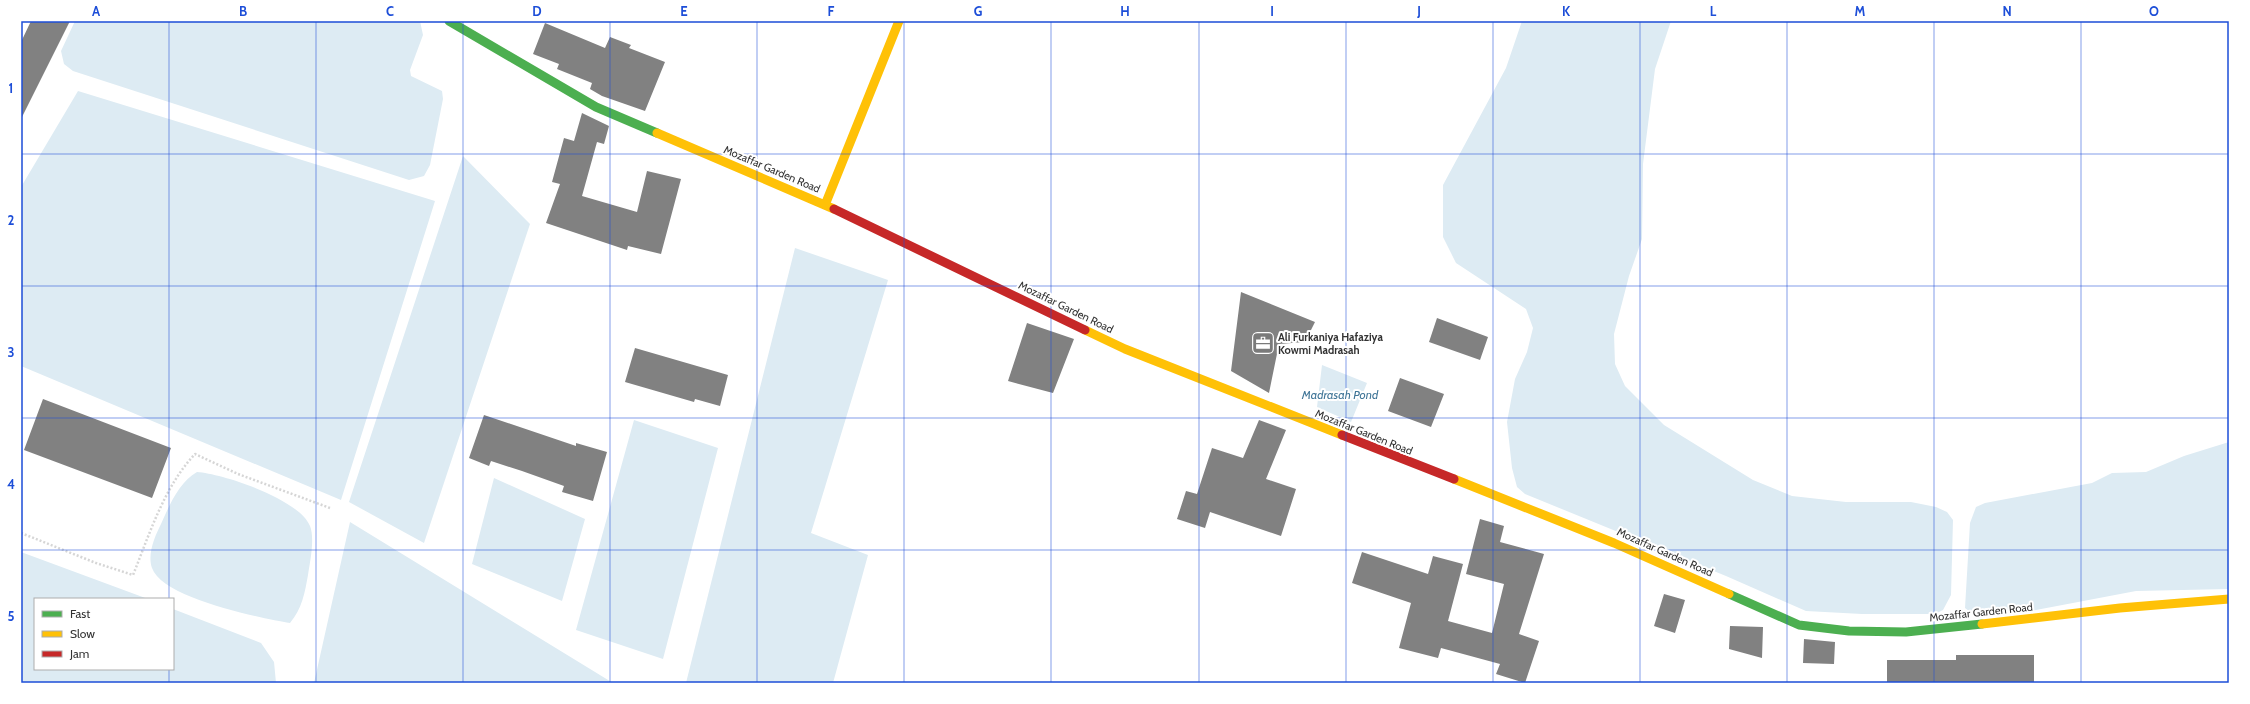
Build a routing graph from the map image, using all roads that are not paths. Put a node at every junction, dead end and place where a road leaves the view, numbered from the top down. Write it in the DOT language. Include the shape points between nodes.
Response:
graph roads {
  1 [pos="449,21"];
  2 [pos="899,21"];
  3 [pos="825,205"];
  4 [pos="2229,599"];
  1 -- 3 [label="street, Mozaffar Garden Road" via="596,107"];
  2 -- 3 [label="street"];
  3 -- 4 [label="street, Mozaffar Garden Road" via="1125,349 1614,543 1799,625 1848,631 1906,632 2120,608"];
}
